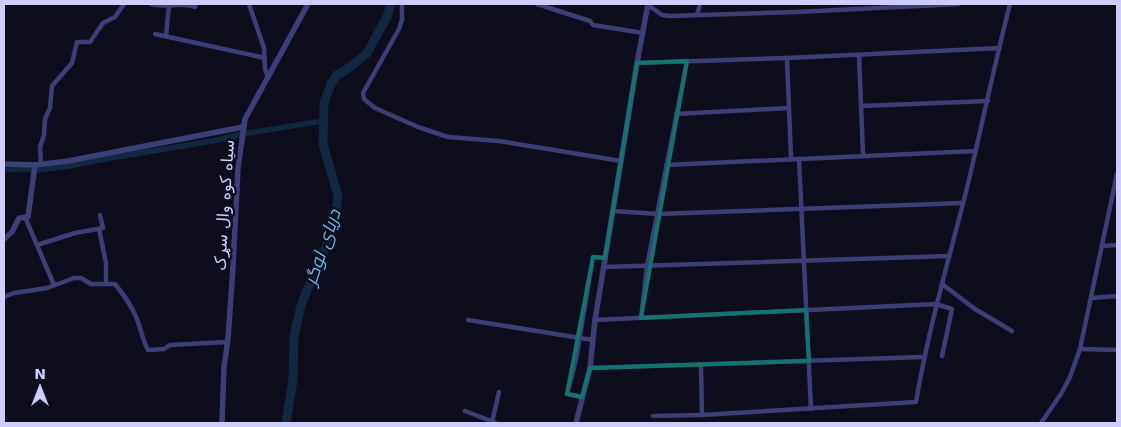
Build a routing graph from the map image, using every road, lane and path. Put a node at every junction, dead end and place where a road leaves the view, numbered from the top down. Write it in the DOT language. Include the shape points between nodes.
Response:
graph roads {
  1 [pos="124,4"];
  2 [pos="151,4"];
  3 [pos="169,4"];
  4 [pos="196,4"];
  5 [pos="249,4"];
  6 [pos="308,4"];
  7 [pos="402,4"];
  8 [pos="538,4"];
  9 [pos="648,4"];
  10 [pos="700,4"];
  11 [pos="829,4"];
  12 [pos="934,4"];
  13 [pos="959,4"];
  14 [pos="1010,4"];
  15 [pos="829,10"];
  16 [pos="697,15"];
  17 [pos="641,33"];
  18 [pos="155,34"];
  19 [pos="166,36"];
  20 [pos="1000,48"];
  21 [pos="859,55"];
  22 [pos="264,58"];
  23 [pos="787,58"];
  24 [pos="687,61"];
  25 [pos="637,63"];
  26 [pos="268,76"];
  27 [pos="988,101"];
  28 [pos="861,106"];
  29 [pos="789,108"];
  30 [pos="676,114"];
  31 [pos="243,129"];
  32 [pos="976,151"];
  33 [pos="863,155"];
  34 [pos="791,158"];
  35 [pos="799,159"];
  36 [pos="619,160"];
  37 [pos="4,164"];
  38 [pos="666,165"];
  39 [pos="36,167"];
  40 [pos="1117,174"];
  41 [pos="1115,196"];
  42 [pos="963,204"];
  43 [pos="802,209"];
  44 [pos="613,211"];
  45 [pos="658,214"];
  46 [pos="100,215"];
  47 [pos="25,217"];
  48 [pos="99,229"];
  49 [pos="4,239"];
  50 [pos="37,245"];
  51 [pos="1117,245"];
  52 [pos="1102,246"];
  53 [pos="949,256"];
  54 [pos="606,258"];
  55 [pos="804,261"];
  56 [pos="647,266"];
  57 [pos="604,267"];
  58 [pos="106,284"];
  59 [pos="942,284"];
  60 [pos="54,285"];
  61 [pos="1117,296"];
  62 [pos="4,297"];
  63 [pos="1091,298"];
  64 [pos="936,304"];
  65 [pos="806,310"];
  66 [pos="640,318"];
  67 [pos="468,320"];
  68 [pos="596,320"];
  69 [pos="1012,331"];
  70 [pos="580,338"];
  71 [pos="593,340"];
  72 [pos="227,342"];
  73 [pos="1080,349"];
  74 [pos="1117,350"];
  75 [pos="942,356"];
  76 [pos="923,358"];
  77 [pos="809,361"];
  78 [pos="700,365"];
  79 [pos="590,368"];
  80 [pos="499,392"];
  81 [pos="582,397"];
  82 [pos="811,409"];
  83 [pos="465,411"];
  84 [pos="702,415"];
  85 [pos="653,416"];
  86 [pos="494,422"];
  87 [pos="222,423"];
  88 [pos="576,423"];
  89 [pos="1041,423"];
  1 -- 39 [label="street" via="115,17 103,23 90,42 77,42 72,63 52,86"];
  2 -- 3 [label="street" via="160,7"];
  3 -- 4 [label="street" via="195,7"];
  3 -- 19 [label="street"];
  5 -- 22 [label="street"];
  6 -- 26 [label="street, سیاه کوه وال سړک"];
  7 -- 36 [label="street" via="399,29 363,92 364,99 376,108 448,137 499,141"];
  8 -- 17 [label="street" via="590,21 593,25"];
  9 -- 16 [label="street" via="662,15"];
  9 -- 17 [label="street"];
  10 -- 16 [label="street"];
  11 -- 15 [label="street"];
  12 -- 13 [label="street"];
  12 -- 15 [label="street"];
  14 -- 20 [label="street"];
  15 -- 16 [label="street"];
  17 -- 25 [label="street"];
  18 -- 19 [label="street"];
  19 -- 22 [label="street"];
  20 -- 21 [label="street"];
  20 -- 27 [label="street"];
  21 -- 23 [label="street"];
  21 -- 28 [label="street"];
  22 -- 26 [label="street"];
  23 -- 24 [label="street"];
  23 -- 29 [label="street"];
  24 -- 25 [label="street"];
  24 -- 30 [label="street"];
  25 -- 36 [label="street"];
  26 -- 31 [label="street, سیاه کوه وال سړک" via="247,112"];
  27 -- 28 [label="street"];
  27 -- 32 [label="street"];
  28 -- 33 [label="street"];
  29 -- 30 [label="street"];
  29 -- 34 [label="street"];
  30 -- 38 [label="street"];
  31 -- 39 [label="street"];
  31 -- 72 [label="street, سیاه کوه وال سړک"];
  32 -- 33 [label="street"];
  32 -- 42 [label="street"];
  33 -- 35 [label="street"];
  34 -- 35 [label="street"];
  34 -- 38 [label="street"];
  35 -- 43 [label="street"];
  36 -- 44 [label="street"];
  37 -- 39 [label="street"];
  38 -- 45 [label="street"];
  39 -- 47 [label="street" via="28,217"];
  40 -- 41 [label="street"];
  41 -- 52 [label="street"];
  42 -- 43 [label="street"];
  42 -- 53 [label="street"];
  43 -- 45 [label="street"];
  43 -- 55 [label="street"];
  44 -- 45 [label="street"];
  44 -- 54 [label="street"];
  45 -- 56 [label="street"];
  46 -- 48 [label="street" via="103,228"];
  47 -- 49 [label="street" via="18,218 12,232"];
  47 -- 50 [label="street"];
  48 -- 50 [label="street"];
  48 -- 58 [label="street" via="106,262"];
  50 -- 60 [label="street"];
  51 -- 52 [label="street"];
  52 -- 63 [label="street"];
  53 -- 55 [label="street"];
  53 -- 59 [label="street"];
  54 -- 57 [label="street"];
  54 -- 70 [label="street" via="593,257"];
  55 -- 56 [label="street"];
  55 -- 65 [label="street"];
  56 -- 57 [label="street"];
  56 -- 66 [label="street"];
  57 -- 68 [label="street"];
  58 -- 60 [label="street" via="91,284 74,278"];
  58 -- 72 [label="street" via="115,284 129,302 148,350 164,349 170,345"];
  59 -- 64 [label="street"];
  59 -- 69 [label="street"];
  60 -- 62 [label="street" via="14,292"];
  61 -- 63 [label="street"];
  63 -- 73 [label="street"];
  64 -- 65 [label="street"];
  64 -- 75 [label="street" via="952,309"];
  64 -- 76 [label="street"];
  65 -- 66 [label="street"];
  65 -- 77 [label="street"];
  66 -- 68 [label="street"];
  67 -- 70 [label="street"];
  68 -- 71 [label="street"];
  70 -- 71 [label="street"];
  70 -- 81 [label="street" via="567,394"];
  71 -- 79 [label="street"];
  72 -- 87 [label="street, سیاه کوه وال سړک"];
  73 -- 74 [label="street"];
  73 -- 89 [label="street" via="1070,377"];
  76 -- 77 [label="street"];
  76 -- 82 [label="street" via="916,402"];
  77 -- 78 [label="street"];
  77 -- 82 [label="street"];
  78 -- 79 [label="street"];
  78 -- 84 [label="street"];
  79 -- 81 [label="street"];
  80 -- 86 [label="street"];
  81 -- 88 [label="street"];
  82 -- 84 [label="street"];
  83 -- 86 [label="street"];
  84 -- 85 [label="street"];
}
